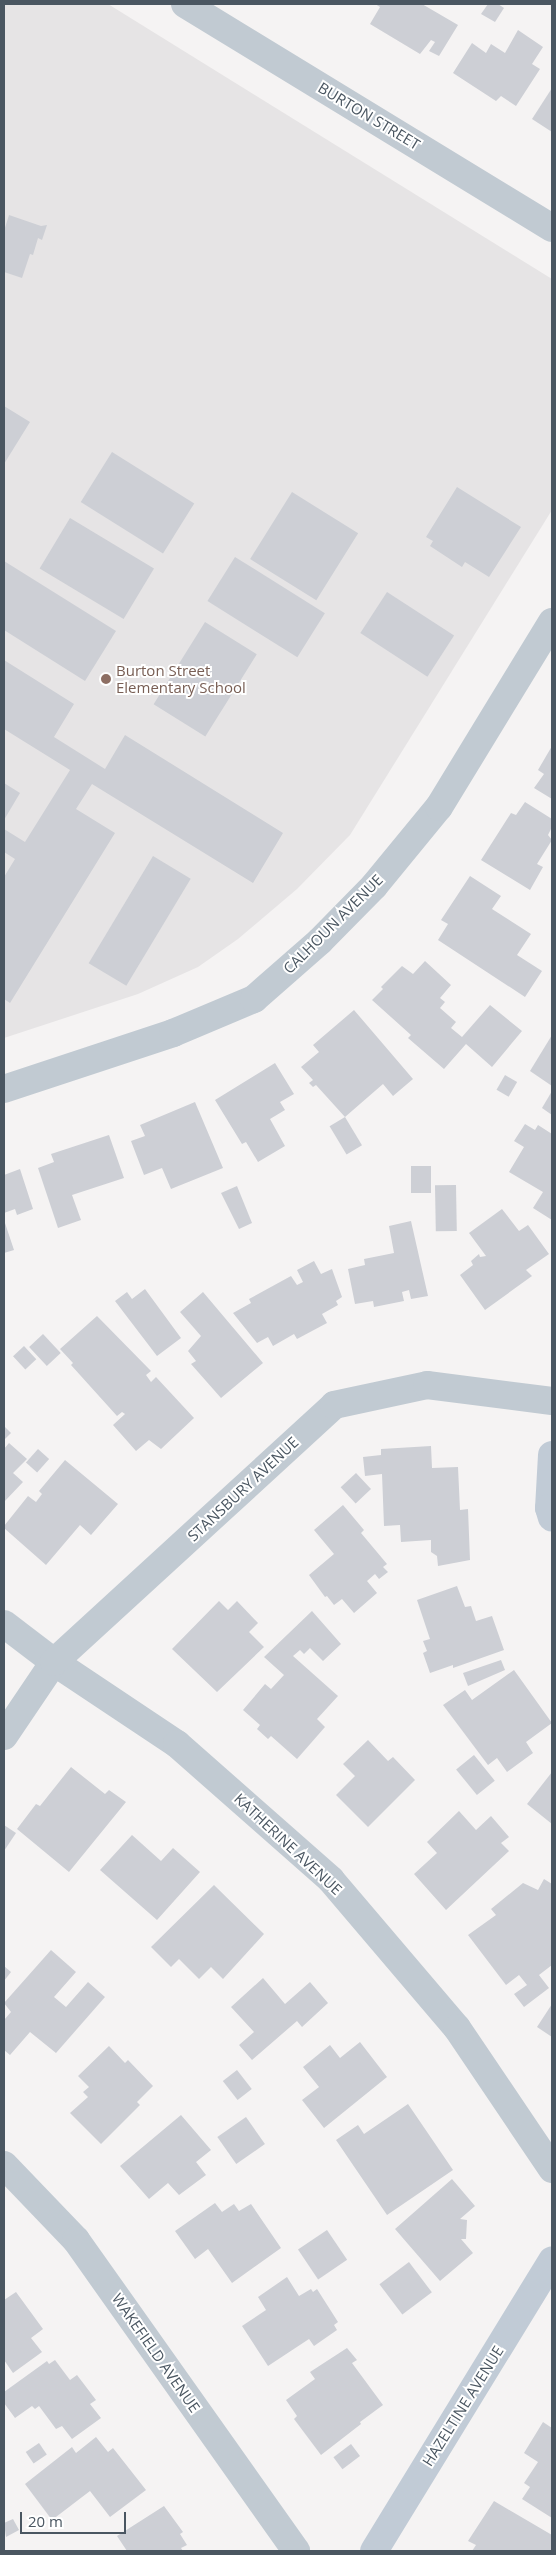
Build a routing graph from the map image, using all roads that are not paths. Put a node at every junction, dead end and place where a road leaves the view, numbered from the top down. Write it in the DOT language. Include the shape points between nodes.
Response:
graph roads {
  1 [pos="185,4"];
  2 [pos="552,228"];
  3 [pos="552,622"];
  4 [pos="4,1089"];
  5 [pos="552,1401"];
  6 [pos="552,1455"];
  7 [pos="552,1518"];
  8 [pos="4,1624"];
  9 [pos="54,1662"];
  10 [pos="4,1736"];
  11 [pos="4,2165"];
  12 [pos="552,2169"];
  13 [pos="552,2260"];
  14 [pos="296,2551"];
  15 [pos="374,2551"];
  1 -- 2 [label="street, BURTON STREET"];
  3 -- 4 [label="street, CALHOUN AVENUE" via="439,807 374,886 320,941 254,999 173,1033"];
  5 -- 9 [label="street, STANSBURY AVENUE" via="427,1385 334,1406"];
  6 -- 7 [label="street" via="549,1508"];
  8 -- 9 [label="street, KATHERINE AVENUE"];
  9 -- 10 [label="street, STANSBURY AVENUE"];
  9 -- 12 [label="street, KATHERINE AVENUE" via="177,1744 331,1880 457,2028"];
  11 -- 14 [label="street, WAKEFIELD AVENUE" via="76,2240"];
  13 -- 15 [label="street, HAZELTINE AVENUE"];
}
